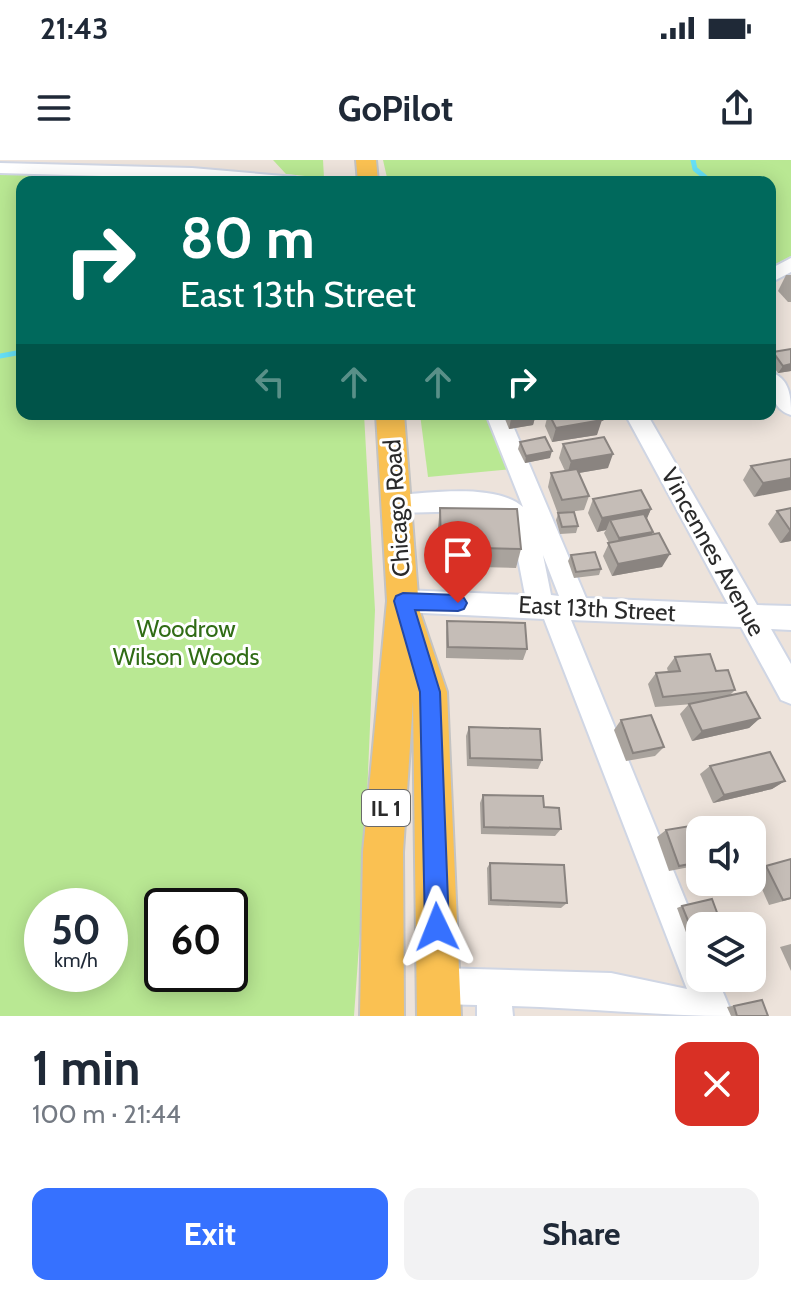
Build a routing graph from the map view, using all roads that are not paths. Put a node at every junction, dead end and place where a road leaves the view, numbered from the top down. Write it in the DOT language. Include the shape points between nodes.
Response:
graph roads {
  1 [pos="132,160"];
  2 [pos="248,160"];
  3 [pos="192,166"];
  4 [pos="0,168"];
  5 [pos="99,171"];
  6 [pos="251,176"];
  7 [pos="266,176"];
  8 [pos="776,387"];
  9 [pos="791,407"];
  10 [pos="390,420"];
  11 [pos="499,420"];
  12 [pos="639,420"];
  13 [pos="396,504"];
  14 [pos="403,601"];
  15 [pos="556,607"];
  16 [pos="749,616"];
  17 [pos="791,618"];
  18 [pos="791,691"];
  19 [pos="439,1001"];
  20 [pos="494,1002"];
  21 [pos="382,1016"];
  22 [pos="687,1016"];
  23 [pos="715,1016"];
  1 -- 5 [label="street"];
  2 -- 7 [label="street"];
  3 -- 5 [label="street"];
  3 -- 6 [label="street"];
  4 -- 5 [label="street"];
  8 -- 9 [label="street"];
  10 -- 13 [label="main road, Chicago Road / IL 1"];
  11 -- 15 [label="street"];
  12 -- 16 [label="street, Vincennes Avenue"];
  13 -- 14 [label="main road, Chicago Road / IL 1"];
  13 -- 15 [label="street" via="506,506 523,531"];
  14 -- 15 [label="street, East 13th Street"];
  14 -- 19 [label="main road, Chicago Road / IL 1" via="430,692"];
  14 -- 21 [label="main road, Chicago Road / IL 1" via="383,852"];
  15 -- 16 [label="street, East 13th Street"];
  15 -- 23 [label="street"];
  16 -- 17 [label="street, East 13th Street"];
  16 -- 18 [label="street, Vincennes Avenue"];
  19 -- 20 [label="street"];
  20 -- 22 [label="street" via="611,991 675,1002"];
}
